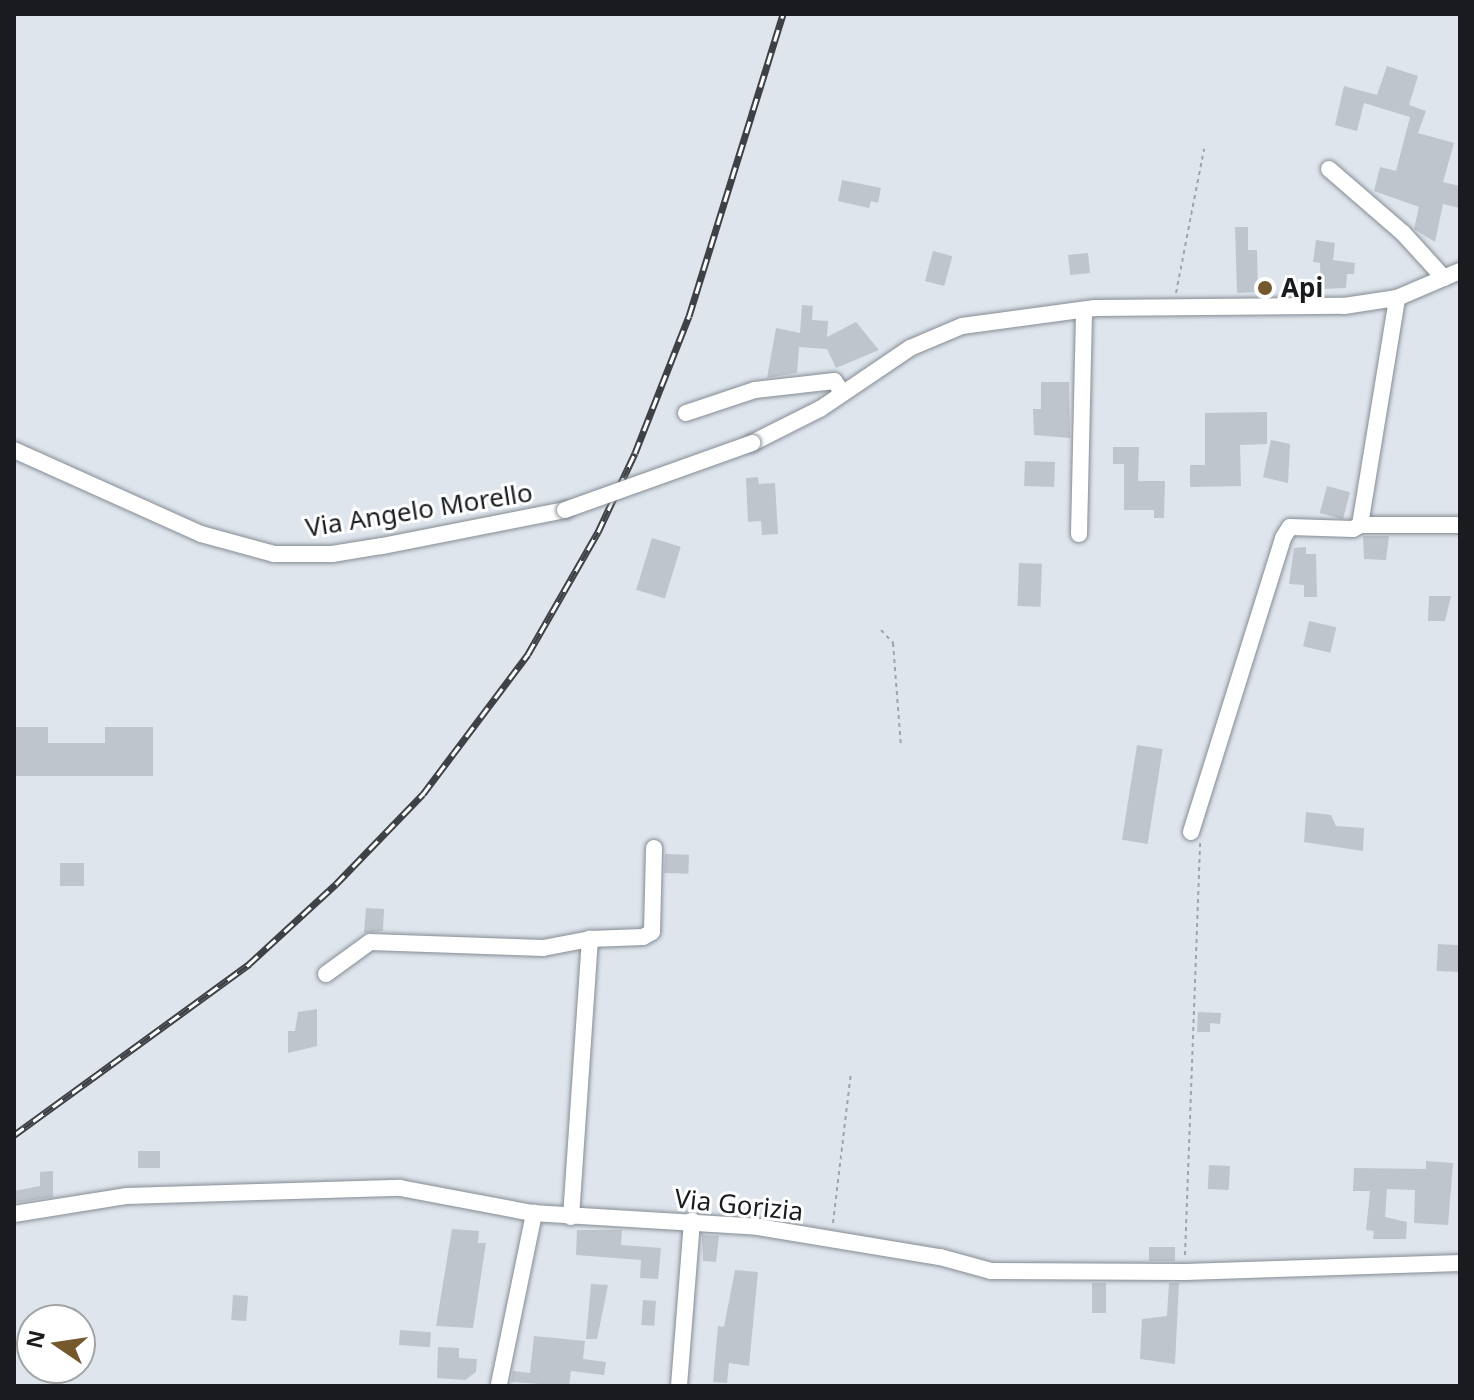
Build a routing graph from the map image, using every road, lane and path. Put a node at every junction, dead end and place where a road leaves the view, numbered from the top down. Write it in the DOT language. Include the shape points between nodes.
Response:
graph roads {
  1 [pos="1204,149"];
  2 [pos="1329,169"];
  3 [pos="1452,274"];
  4 [pos="1397,298"];
  5 [pos="1174,306"];
  6 [pos="1084,310"];
  7 [pos="843,393"];
  8 [pos="686,413"];
  9 [pos="14,450"];
  10 [pos="1360,525"];
  11 [pos="1460,525"];
  12 [pos="1079,534"];
  13 [pos="881,630"];
  14 [pos="901,746"];
  15 [pos="1191,832"];
  16 [pos="654,848"];
  17 [pos="590,939"];
  18 [pos="326,974"];
  19 [pos="851,1072"];
  20 [pos="534,1213"];
  21 [pos="14,1214"];
  22 [pos="571,1217"];
  23 [pos="692,1221"];
  24 [pos="831,1240"];
  25 [pos="1460,1263"];
  26 [pos="1185,1272"];
  27 [pos="499,1384"];
  28 [pos="679,1386"];
  1 -- 5 [label="path"];
  2 -- 3 [label="street"];
  3 -- 4 [label="street"];
  4 -- 5 [label="street" via="1344,306"];
  4 -- 10 [label="street"];
  5 -- 6 [label="street"];
  6 -- 7 [label="street" via="962,326 910,348"];
  6 -- 12 [label="street"];
  7 -- 8 [label="street" via="834,381 755,390"];
  7 -- 9 [label="street, Via Angelo Morello, bridge" via="752,443 565,510 382,546 274,554 201,534"];
  10 -- 11 [label="street"];
  10 -- 15 [label="street" via="1290,527 1283,538"];
  13 -- 14 [label="path" via="893,643"];
  15 -- 26 [label="path" via="1203,850"];
  16 -- 17 [label="street" via="652,932"];
  17 -- 18 [label="street" via="543,948 370,942"];
  17 -- 22 [label="street"];
  19 -- 24 [label="path"];
  20 -- 21 [label="street, Via Gorizia" via="431,1190 354,1187 126,1196"];
  20 -- 22 [label="street, Via Gorizia"];
  20 -- 27 [label="street"];
  22 -- 23 [label="street, Via Gorizia"];
  23 -- 24 [label="street, Via Gorizia"];
  23 -- 28 [label="street"];
  24 -- 26 [label="street, Via Gorizia" via="940,1257 991,1271"];
  25 -- 26 [label="street, Via Gorizia"];
}
